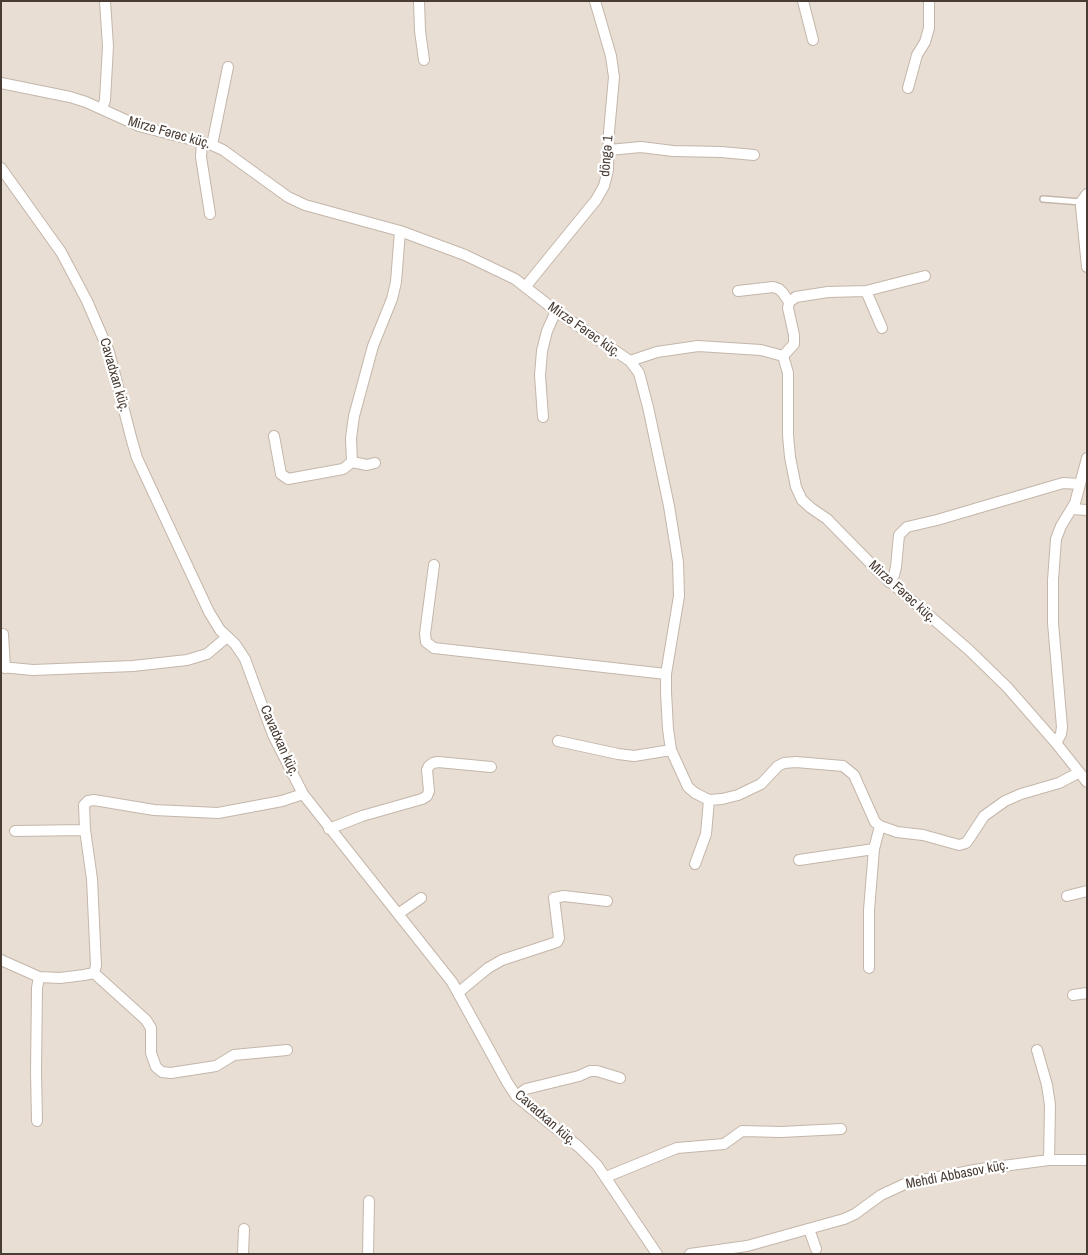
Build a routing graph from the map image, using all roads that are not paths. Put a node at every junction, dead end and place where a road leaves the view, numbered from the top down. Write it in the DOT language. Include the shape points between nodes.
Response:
graph roads {
  1 [pos="105,1"];
  2 [pos="419,1"];
  3 [pos="595,1"];
  4 [pos="803,1"];
  5 [pos="929,1"];
  6 [pos="813,40"];
  7 [pos="424,60"];
  8 [pos="228,68"];
  9 [pos="1,83"];
  10 [pos="908,88"];
  11 [pos="102,109"];
  12 [pos="202,142"];
  13 [pos="212,145"];
  14 [pos="609,150"];
  15 [pos="754,155"];
  16 [pos="1,168"];
  17 [pos="1084,198"];
  18 [pos="1043,199"];
  19 [pos="210,214"];
  20 [pos="400,232"];
  21 [pos="1087,267"];
  22 [pos="925,276"];
  23 [pos="526,286"];
  24 [pos="738,291"];
  25 [pos="866,291"];
  26 [pos="789,302"];
  27 [pos="556,311"];
  28 [pos="882,328"];
  29 [pos="784,356"];
  30 [pos="630,361"];
  31 [pos="543,417"];
  32 [pos="274,436"];
  33 [pos="1087,458"];
  34 [pos="352,462"];
  35 [pos="375,463"];
  36 [pos="1080,484"];
  37 [pos="1072,509"];
  38 [pos="1087,510"];
  39 [pos="434,565"];
  40 [pos="889,582"];
  41 [pos="3,634"];
  42 [pos="227,637"];
  43 [pos="3,667"];
  44 [pos="666,674"];
  45 [pos="558,741"];
  46 [pos="1056,743"];
  47 [pos="671,750"];
  48 [pos="491,767"];
  49 [pos="1078,773"];
  50 [pos="1087,782"];
  51 [pos="303,794"];
  52 [pos="709,800"];
  53 [pos="880,826"];
  54 [pos="329,828"];
  55 [pos="85,830"];
  56 [pos="15,831"];
  57 [pos="874,849"];
  58 [pos="799,860"];
  59 [pos="695,864"];
  60 [pos="1087,891"];
  61 [pos="1067,896"];
  62 [pos="421,898"];
  63 [pos="607,901"];
  64 [pos="398,914"];
  65 [pos="1,960"];
  66 [pos="869,968"];
  67 [pos="94,973"];
  68 [pos="39,977"];
  69 [pos="459,992"];
  70 [pos="1087,993"];
  71 [pos="1073,995"];
  72 [pos="288,1050"];
  73 [pos="1037,1050"];
  74 [pos="620,1078"];
  75 [pos="516,1096"];
  76 [pos="37,1121"];
  77 [pos="841,1129"];
  78 [pos="1050,1160"];
  79 [pos="1087,1160"];
  80 [pos="606,1177"];
  81 [pos="369,1201"];
  82 [pos="244,1229"];
  83 [pos="809,1229"];
  84 [pos="816,1248"];
  85 [pos="243,1254"];
  86 [pos="368,1254"];
  87 [pos="657,1254"];
  88 [pos="690,1254"];
  1 -- 11 [label="street" via="108,46"];
  2 -- 7 [label="street"];
  3 -- 14 [label="street, döngə 1" via="614,77"];
  4 -- 6 [label="street"];
  5 -- 10 [label="street" via="930,28 916,56"];
  8 -- 13 [label="street"];
  9 -- 11 [label="street, Mirzə Fərəc küç." via="70,97"];
  11 -- 12 [label="street, Mirzə Fərəc küç." via="139,126"];
  12 -- 13 [label="street, Mirzə Fərəc küç."];
  12 -- 19 [label="street" via="201,157"];
  13 -- 20 [label="street, Mirzə Fərəc küç." via="288,198"];
  14 -- 15 [label="street" via="652,147"];
  14 -- 23 [label="street, döngə 1" via="604,186 596,200"];
  16 -- 42 [label="street, Cavadxan küç." via="56,246 87,301 109,352 138,458 209,612"];
  17 -- 18 [label="lane"];
  17 -- 21 [label="street"];
  20 -- 23 [label="street, Mirzə Fərəc küç." via="465,255"];
  20 -- 34 [label="street" via="392,299 373,346 354,416"];
  22 -- 25 [label="street"];
  23 -- 27 [label="street, Mirzə Fərəc küç."];
  24 -- 26 [label="street" via="779,289"];
  25 -- 26 [label="street" via="811,294"];
  25 -- 28 [label="street"];
  26 -- 29 [label="street" via="788,316 794,344"];
  27 -- 30 [label="street, Mirzə Fərəc küç."];
  27 -- 31 [label="street" via="542,351"];
  29 -- 30 [label="street, Mirzə Fərəc küç." via="761,350 693,346 657,352"];
  29 -- 40 [label="street, Mirzə Fərəc küç." via="788,373 790,457 799,494"];
  30 -- 44 [label="street" via="639,373 648,407 678,562 678,596"];
  32 -- 34 [label="street" via="281,474 288,479 343,469"];
  33 -- 36 [label="street"];
  34 -- 35 [label="street" via="367,466"];
  36 -- 37 [label="street"];
  36 -- 40 [label="street" via="1063,483 907,527 899,535 896,567"];
  37 -- 38 [label="street"];
  37 -- 46 [label="street" via="1058,533 1053,580 1053,623 1062,727"];
  39 -- 44 [label="street" via="425,634 426,642 434,648"];
  40 -- 46 [label="street, Mirzə Fərəc küç." via="1008,686"];
  41 -- 43 [label="street"];
  42 -- 43 [label="street" via="207,654 186,660 115,667 33,670"];
  42 -- 51 [label="street, Cavadxan küç." via="245,659 273,735"];
  44 -- 47 [label="street"];
  45 -- 47 [label="street" via="626,755"];
  46 -- 49 [label="street, Mirzə Fərəc küç."];
  47 -- 52 [label="street" via="688,788"];
  48 -- 54 [label="street" via="433,763 427,770 429,791 422,799"];
  49 -- 50 [label="street, Mirzə Fərəc küç."];
  49 -- 53 [label="street" via="1059,783 1004,801 984,816 970,839 960,845"];
  51 -- 54 [label="street, Cavadxan küç."];
  51 -- 55 [label="street" via="235,811 206,813 154,810 94,800 84,805"];
  52 -- 53 [label="street" via="752,789 784,763 843,766 854,775 875,822"];
  52 -- 59 [label="street" via="706,834"];
  53 -- 57 [label="street"];
  54 -- 64 [label="street, Cavadxan küç."];
  55 -- 56 [label="street"];
  55 -- 67 [label="street" via="97,955"];
  57 -- 58 [label="street"];
  57 -- 66 [label="street"];
  60 -- 61 [label="street"];
  62 -- 64 [label="street"];
  63 -- 69 [label="street" via="554,898 557,942 502,960"];
  64 -- 69 [label="street, Cavadxan küç."];
  65 -- 68 [label="street"];
  67 -- 68 [label="street" via="60,978"];
  67 -- 72 [label="street" via="146,1020 151,1028 151,1053 156,1067 162,1072 216,1066 234,1055"];
  68 -- 76 [label="street"];
  69 -- 75 [label="street, Cavadxan küç."];
  70 -- 71 [label="street"];
  73 -- 78 [label="street" via="1050,1105"];
  74 -- 75 [label="street" via="590,1071 526,1089"];
  75 -- 80 [label="street, Cavadxan küç." via="579,1147"];
  77 -- 80 [label="street" via="742,1131 724,1144 677,1148"];
  78 -- 79 [label="street, Mehdi Abbasov küç."];
  78 -- 83 [label="street, Mehdi Abbasov küç." via="908,1183 881,1195 855,1214"];
  80 -- 87 [label="street, Cavadxan küç."];
  81 -- 86 [label="street"];
  82 -- 85 [label="street"];
  83 -- 84 [label="street"];
  83 -- 88 [label="street, Mehdi Abbasov küç." via="747,1246"];
}
